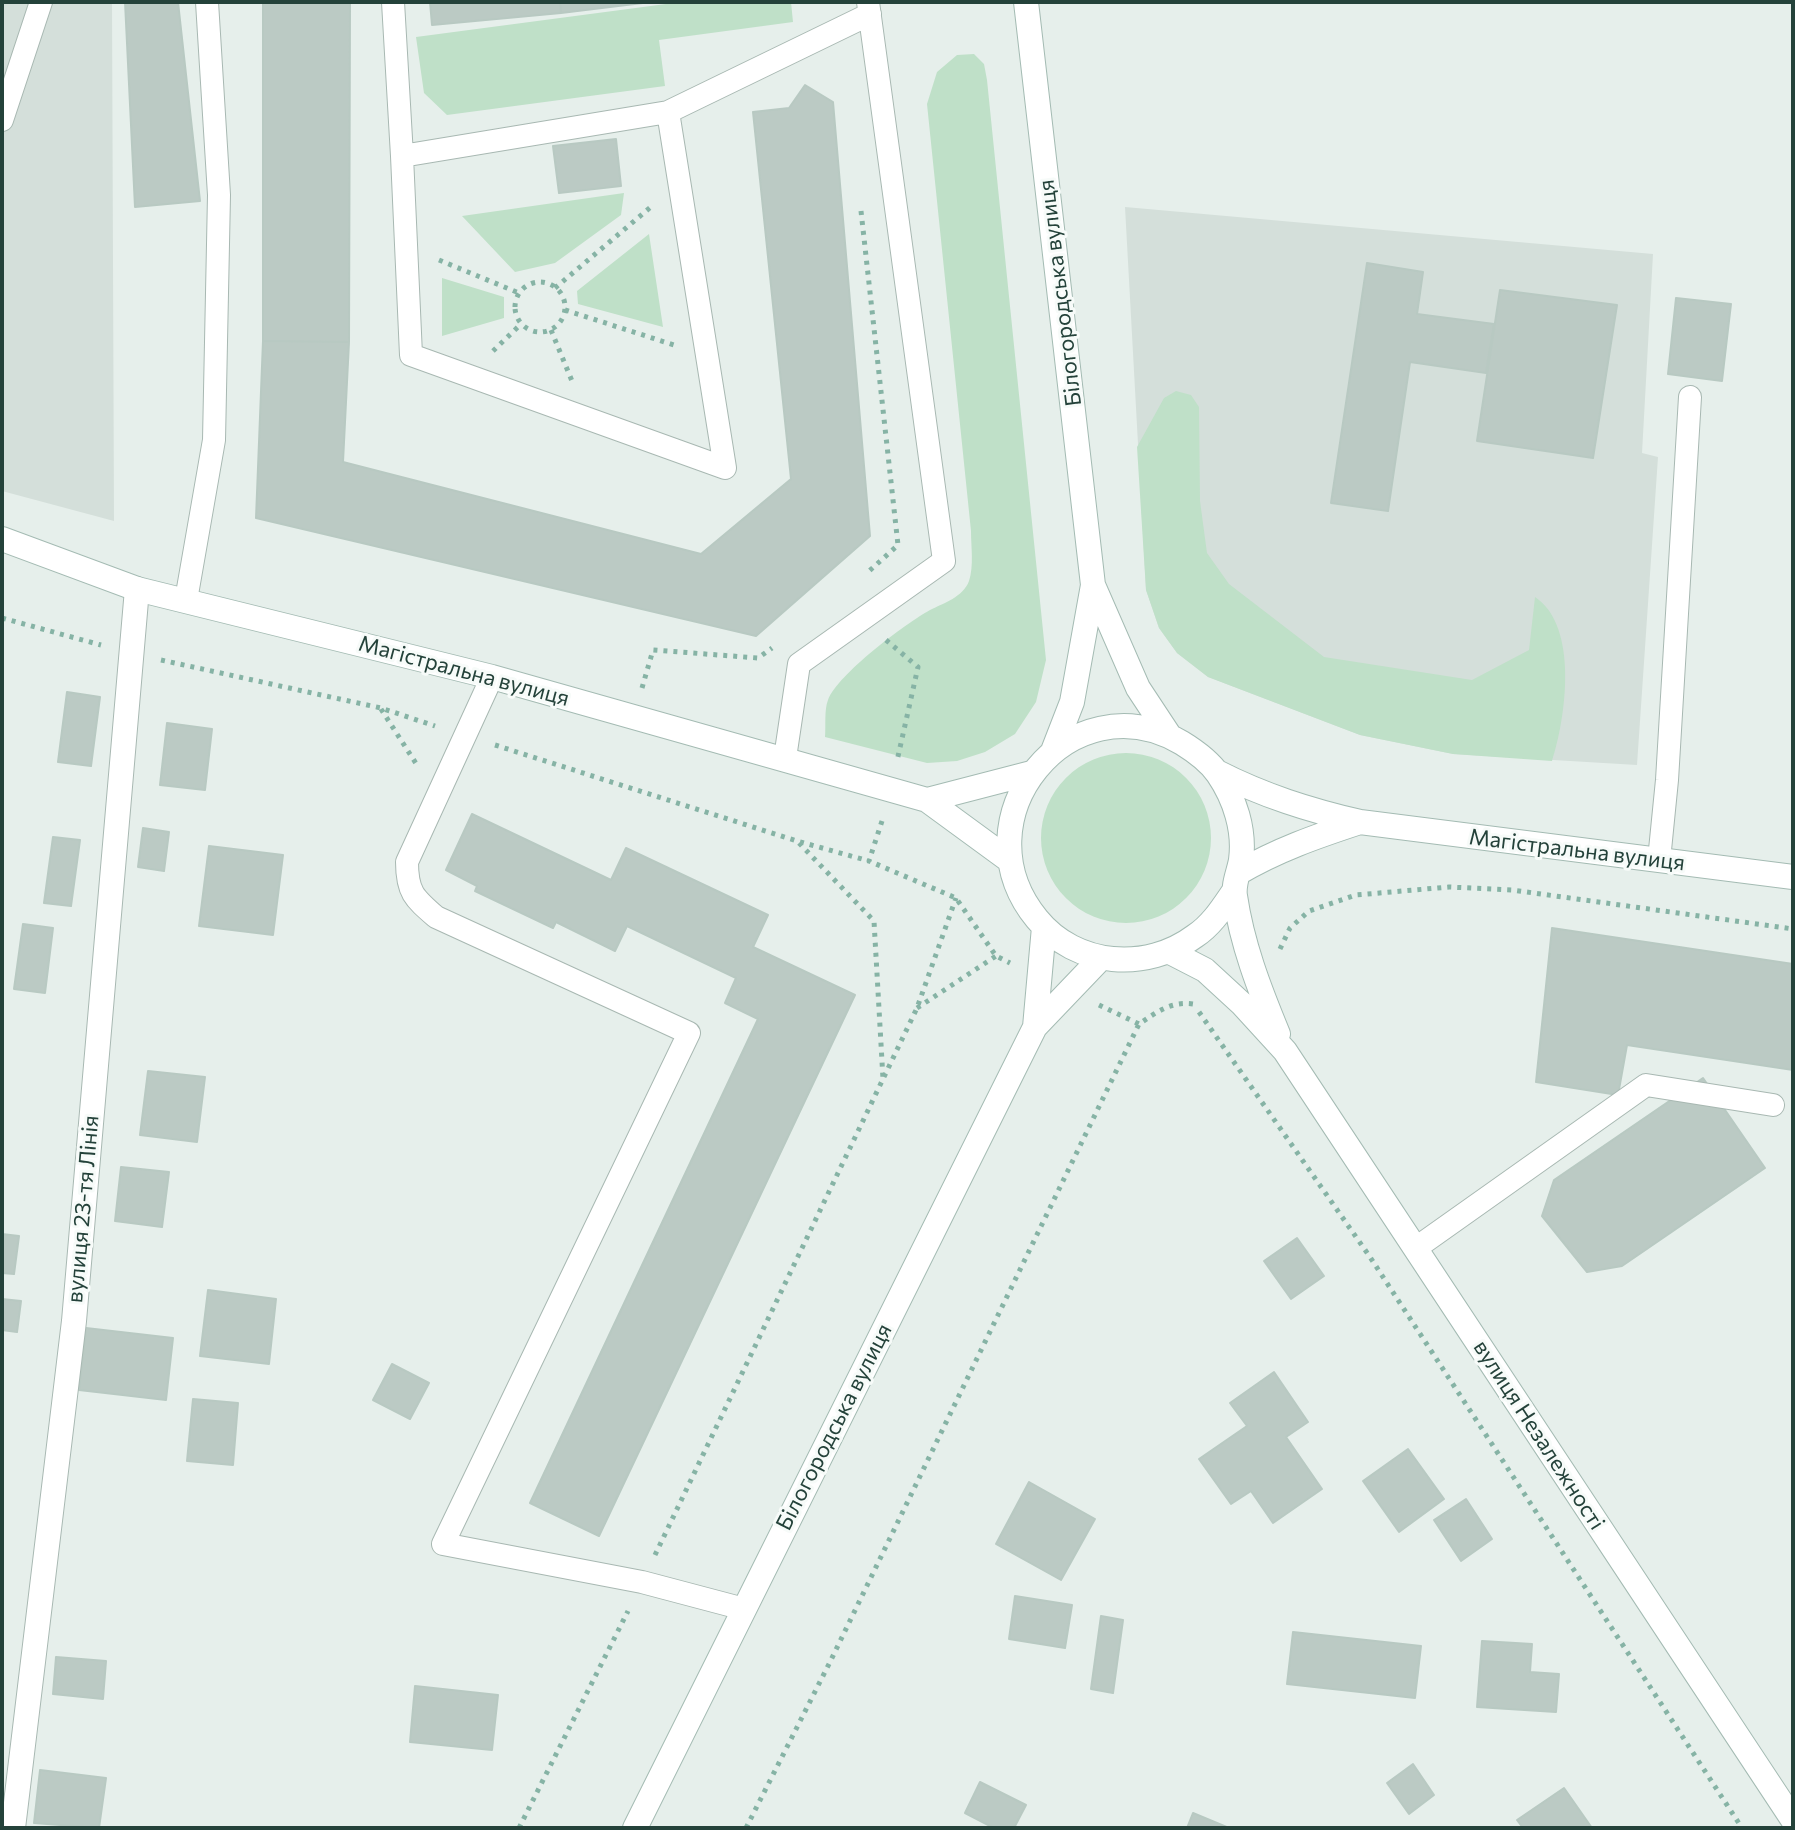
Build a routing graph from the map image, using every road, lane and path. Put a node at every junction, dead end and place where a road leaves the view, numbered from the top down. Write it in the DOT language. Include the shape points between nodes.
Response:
graph roads {
  1 [pos="41,2"];
  2 [pos="207,2"];
  3 [pos="393,2"];
  4 [pos="1026,2"];
  5 [pos="869,8"];
  6 [pos="668,112"];
  7 [pos="2,120"];
  8 [pos="402,156"];
  9 [pos="679,183"];
  10 [pos="860,203"];
  11 [pos="406,247"];
  12 [pos="555,288"];
  13 [pos="519,293"];
  14 [pos="565,310"];
  15 [pos="551,330"];
  16 [pos="707,356"];
  17 [pos="1690,397"];
  18 [pos="587,419"];
  19 [pos="2,539"];
  20 [pos="863,577"];
  21 [pos="1093,585"];
  22 [pos="137,589"];
  23 [pos="186,600"];
  24 [pos="861,620"];
  25 [pos="782,641"];
  26 [pos="492,677"];
  27 [pos="381,708"];
  28 [pos="634,716"];
  29 [pos="1169,735"];
  30 [pos="1053,751"];
  31 [pos="785,758"];
  32 [pos="1217,772"];
  33 [pos="1031,773"];
  34 [pos="892,792"];
  35 [pos="437,796"];
  36 [pos="927,800"];
  37 [pos="1360,822"];
  38 [pos="797,841"];
  39 [pos="1009,860"];
  40 [pos="1659,860"];
  41 [pos="1793,877"];
  42 [pos="1236,882"];
  43 [pos="956,898"];
  44 [pos="1044,927"];
  45 [pos="1793,929"];
  46 [pos="1282,948"];
  47 [pos="1170,952"];
  48 [pos="1101,958"];
  49 [pos="917,1008"];
  50 [pos="1035,1027"];
  51 [pos="1285,1051"];
  52 [pos="883,1080"];
  53 [pos="1773,1105"];
  54 [pos="1416,1248"];
  55 [pos="642,1582"];
  56 [pos="744,1609"];
  57 [pos="1793,1820"];
  58 [pos="13,1828"];
  59 [pos="519,1828"];
  60 [pos="635,1828"];
  61 [pos="746,1828"];
  62 [pos="1742,1828"];
  1 -- 7 [label="lane"];
  2 -- 23 [label="lane" via="219,195 214,440"];
  3 -- 8 [label="lane"];
  4 -- 21 [label="street, Білогородська вулиця"];
  5 -- 6 [label="lane"];
  5 -- 24 [label="lane" via="944,561"];
  6 -- 8 [label="lane"];
  6 -- 9 [label="lane"];
  8 -- 11 [label="lane"];
  9 -- 12 [label="path"];
  9 -- 16 [label="lane"];
  10 -- 20 [label="path" via="898,545"];
  11 -- 13 [label="path"];
  11 -- 18 [label="lane" via="411,355"];
  12 -- 13 [label="path" via="532,283"];
  12 -- 14 [label="path"];
  13 -- 15 [label="path" via="515,309 521,324 535,332"];
  14 -- 15 [label="path"];
  14 -- 16 [label="path"];
  15 -- 18 [label="path"];
  16 -- 18 [label="lane" via="725,468"];
  17 -- 40 [label="lane"];
  19 -- 22 [label="street, Магістральна вулиця"];
  21 -- 29 [label="street" via="1138,688"];
  21 -- 30 [label="street" via="1072,702"];
  22 -- 23 [label="street, Магістральна вулиця"];
  22 -- 58 [label="street, вулиця 23-тя Лінія" via="74,1321"];
  23 -- 26 [label="street, Магістральна вулиця"];
  24 -- 31 [label="lane" via="799,664"];
  24 -- 34 [label="path" via="918,667"];
  25 -- 28 [label="path" via="758,658 653,650"];
  26 -- 28 [label="street, Магістральна вулиця"];
  26 -- 35 [label="lane"];
  27 -- 35 [label="path"];
  28 -- 31 [label="street, Магістральна вулиця"];
  29 -- 30 [label="street" via="1137,727 1109,728 1079,735"];
  29 -- 32 [label="street"];
  30 -- 33 [label="street"];
  31 -- 34 [label="street, Магістральна вулиця"];
  32 -- 37 [label="street, Магістральна вулиця" via="1303,809"];
  32 -- 42 [label="street" via="1241,827"];
  33 -- 36 [label="street"];
  33 -- 39 [label="street" via="1012,814"];
  34 -- 36 [label="street, Магістральна вулиця"];
  34 -- 43 [label="path" via="869,861"];
  35 -- 55 [label="lane" via="407,862 407,885 418,902 436,917 689,1033 443,1544"];
  36 -- 39 [label="street"];
  37 -- 40 [label="street, Магістральна вулиця"];
  37 -- 42 [label="street" via="1281,850"];
  38 -- 52 [label="path" via="874,921"];
  39 -- 44 [label="street" via="1021,896"];
  40 -- 41 [label="street, Магістральна вулиця"];
  42 -- 47 [label="street" via="1218,914 1197,936"];
  42 -- 51 [label="street" via="1242,938"];
  43 -- 49 [label="path"];
  43 -- 49 [label="path" via="996,956"];
  44 -- 48 [label="street" via="1070,947"];
  44 -- 50 [label="street"];
  45 -- 46 [label="path" via="1512,890 1449,887 1356,895 1309,911 1290,928"];
  47 -- 48 [label="street" via="1124,961"];
  47 -- 51 [label="street" via="1205,970"];
  48 -- 50 [label="street"];
  49 -- 52 [label="path"];
  50 -- 56 [label="street, Білогородська вулиця"];
  51 -- 54 [label="street, вулиця Незалежності"];
  52 -- 55 [label="path"];
  53 -- 54 [label="lane" via="1646,1085"];
  54 -- 57 [label="street, вулиця Незалежності"];
  55 -- 56 [label="lane"];
  55 -- 59 [label="path"];
  56 -- 60 [label="street, Білогородська вулиця"];
  61 -- 62 [label="path" via="1139,1024 1165,1006 1183,1003 1194,1005 1370,1257"];
}
